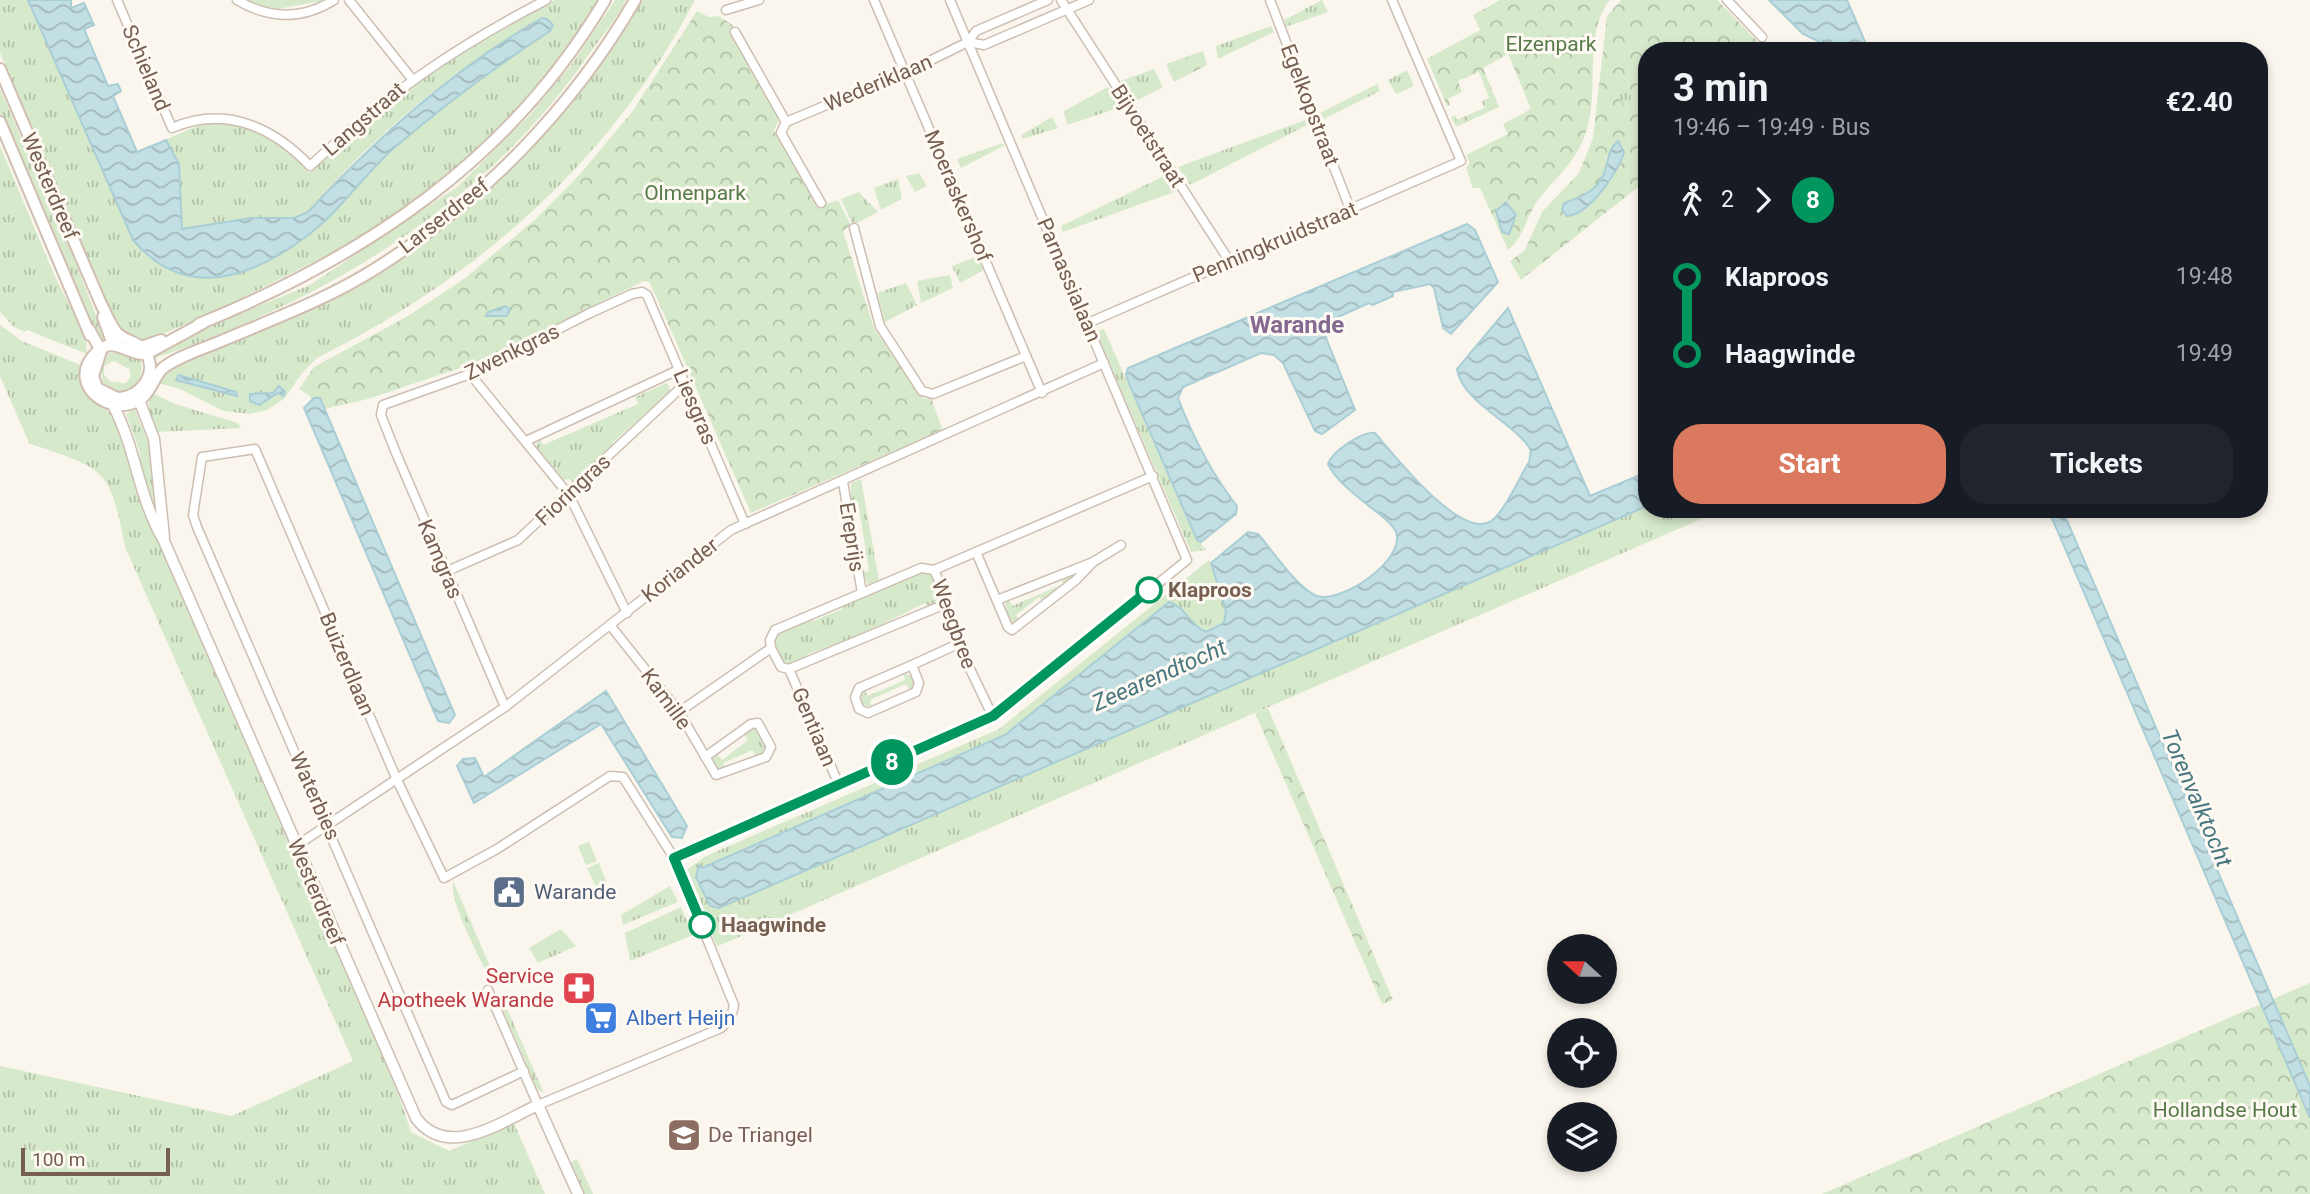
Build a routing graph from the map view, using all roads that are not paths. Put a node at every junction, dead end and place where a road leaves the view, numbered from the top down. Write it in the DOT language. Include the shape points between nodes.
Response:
graph roads {
  1 [pos="117,0"];
  2 [pos="237,0"];
  3 [pos="334,0"];
  4 [pos="349,0"];
  5 [pos="546,0"];
  6 [pos="605,0"];
  7 [pos="635,0"];
  8 [pos="759,0"];
  9 [pos="874,0"];
  10 [pos="950,0"];
  11 [pos="1048,0"];
  12 [pos="1061,0"];
  13 [pos="1089,0"];
  14 [pos="1270,0"];
  15 [pos="1392,0"];
  16 [pos="1727,0"];
  17 [pos="726,10"];
  18 [pos="1066,10"];
  19 [pos="735,32"];
  20 [pos="1762,37"];
  21 [pos="968,42"];
  22 [pos="0,69"];
  23 [pos="905,72"];
  24 [pos="412,79"];
  25 [pos="786,122"];
  26 [pos="0,123"];
  27 [pos="180,124"];
  28 [pos="821,203"];
  29 [pos="1350,209"];
  30 [pos="853,228"];
  31 [pos="1230,261"];
  32 [pos="642,292"];
  33 [pos="101,304"];
  34 [pos="1088,323"];
  35 [pos="117,345"];
  36 [pos="143,350"];
  37 [pos="98,351"];
  38 [pos="1026,356"];
  39 [pos="1104,363"];
  40 [pos="678,370"];
  41 [pos="154,372"];
  42 [pos="470,374"];
  43 [pos="685,384"];
  44 [pos="1042,393"];
  45 [pos="138,397"];
  46 [pos="113,405"];
  47 [pos="381,409"];
  48 [pos="526,441"];
  49 [pos="255,450"];
  50 [pos="1153,476"];
  51 [pos="843,482"];
  52 [pos="569,495"];
  53 [pos="745,524"];
  54 [pos="164,541"];
  55 [pos="1121,545"];
  56 [pos="976,552"];
  57 [pos="1093,562"];
  58 [pos="934,570"];
  59 [pos="445,572"];
  60 [pos="862,593"];
  61 [pos="997,600"];
  62 [pos="943,605"];
  63 [pos="627,612"];
  64 [pos="610,625"];
  65 [pos="958,644"];
  66 [pos="771,648"];
  67 [pos="912,665"];
  68 [pos="789,669"];
  69 [pos="505,707"];
  70 [pos="679,712"];
  71 [pos="993,716"];
  72 [pos="705,757"];
  73 [pos="397,780"];
  74 [pos="839,785"];
  75 [pos="328,827"];
  76 [pos="296,846"];
  77 [pos="674,858"];
  78 [pos="488,990"];
  79 [pos="524,1071"];
  80 [pos="538,1105"];
  81 [pos="578,1194"];
  1 -- 27 [label="street, Schieland" via="172,128"];
  2 -- 3 [label="street" via="268,15 304,14"];
  4 -- 24 [label="street"];
  5 -- 24 [label="street, Langstraat" via="482,33"];
  6 -- 36 [label="main road, Larserdreef" via="540,93 486,149 426,201 360,246"];
  7 -- 41 [label="main road, Larserdreef" via="586,74 536,133 439,224 374,270"];
  8 -- 17 [label="street"];
  9 -- 23 [label="street, Moeraskershof"];
  10 -- 21 [label="street, Parnassialaan"];
  11 -- 21 [label="street, Wederiklaan" via="976,31"];
  12 -- 18 [label="street, Bijvoetstraat"];
  13 -- 18 [label="street, Wederiklaan"];
  14 -- 29 [label="street, Egelkopstraat"];
  15 -- 29 [label="street, Penningkruidstraat" via="1461,161"];
  16 -- 20 [label="street"];
  18 -- 21 [label="street, Wederiklaan" via="984,45"];
  18 -- 31 [label="street, Bijvoetstraat"];
  19 -- 25 [label="street"];
  21 -- 23 [label="street, Wederiklaan"];
  21 -- 34 [label="street, Parnassialaan"];
  22 -- 33 [label="main road, Westerdreef"];
  23 -- 25 [label="street, Wederiklaan"];
  23 -- 38 [label="street, Moeraskershof"];
  24 -- 27 [label="street, Langstraat" via="310,166 290,145 244,121 218,118"];
  25 -- 28 [label="street" via="780,133"];
  26 -- 37 [label="main road, Westerdreef"];
  29 -- 31 [label="street, Penningkruidstraat"];
  30 -- 38 [label="street" via="880,326 922,391 933,394"];
  31 -- 34 [label="street, Penningkruidstraat"];
  32 -- 40 [label="street, Liesgras"];
  32 -- 42 [label="street, Zwenkgras"];
  33 -- 35 [label="main road, Westerdreef" via="106,328"];
  33 -- 36 [label="main road, Westerdreef" via="117,332"];
  34 -- 39 [label="street, Parnassialaan"];
  35 -- 36 [label="main road"];
  35 -- 37 [label="main road"];
  36 -- 41 [label="main road"];
  37 -- 45 [label="main road" via="102,357 93,376 97,388 117,398"];
  37 -- 46 [label="main road" via="86,371 88,387 98,399"];
  38 -- 44 [label="street, Moeraskershof"];
  39 -- 44 [label="street, Koriander"];
  39 -- 50 [label="street, Parnassialaan"];
  40 -- 43 [label="street, Liesgras"];
  40 -- 48 [label="street"];
  41 -- 45 [label="main road" via="152,388"];
  42 -- 47 [label="street, Zwenkgras" via="388,402"];
  42 -- 48 [label="street"];
  43 -- 52 [label="street, Fioringras"];
  43 -- 53 [label="street, Liesgras"];
  44 -- 51 [label="street, Koriander"];
  45 -- 46 [label="main road" via="129,405"];
  45 -- 54 [label="street, Westerdreef" via="156,450"];
  46 -- 54 [label="street, Westerdreef" via="132,451 141,494"];
  47 -- 59 [label="street, Kamgras"];
  48 -- 52 [label="street"];
  49 -- 73 [label="street, Buizerdlaan"];
  49 -- 75 [label="street, Waterbies" via="202,457 193,515"];
  50 -- 56 [label="street"];
  50 -- 71 [label="street, Parnassialaan" via="1187,560"];
  51 -- 53 [label="street, Koriander"];
  51 -- 60 [label="street, Ereprijs"];
  52 -- 59 [label="street, Fioringras" via="518,540"];
  52 -- 63 [label="street"];
  53 -- 63 [label="street, Koriander" via="731,530"];
  54 -- 76 [label="street, Westerdreef"];
  55 -- 57 [label="street"];
  56 -- 58 [label="street"];
  56 -- 61 [label="street"];
  57 -- 61 [label="street"];
  57 -- 61 [label="street" via="1018,628 1008,627"];
  58 -- 60 [label="street" via="921,568"];
  58 -- 62 [label="street, Weegbree" via="945,595"];
  59 -- 69 [label="street, Kamgras"];
  60 -- 66 [label="street" via="775,631"];
  62 -- 65 [label="street, Weegbree"];
  62 -- 68 [label="street"];
  63 -- 64 [label="street, Koriander"];
  64 -- 69 [label="street, Koriander"];
  64 -- 70 [label="street, Kamille"];
  65 -- 67 [label="street"];
  65 -- 71 [label="street, Weegbree"];
  66 -- 68 [label="street" via="781,667"];
  66 -- 70 [label="street"];
  67 -- 67 [label="street" via="859,688 855,697 859,709 868,713 916,692 919,682"];
  68 -- 74 [label="street, Gentiaan"];
  69 -- 73 [label="street, Koriander"];
  70 -- 72 [label="street, Kamille"];
  71 -- 74 [label="street"];
  72 -- 72 [label="street, Kamille" via="716,775 766,757 771,747 761,725 751,724"];
  73 -- 75 [label="street, Koriander"];
  73 -- 77 [label="street, Buizerdlaan" via="444,878 610,776 623,777"];
  74 -- 77 [label="street"];
  75 -- 76 [label="street, Koriander"];
  75 -- 79 [label="street, Waterbies" via="446,1102 452,1105"];
  76 -- 80 [label="street, Westerdreef" via="421,1124 443,1137 464,1138"];
  77 -- 80 [label="street" via="734,999 731,1018 704,1036"];
  78 -- 79 [label="street"];
  79 -- 80 [label="street"];
  80 -- 81 [label="street"];
}
